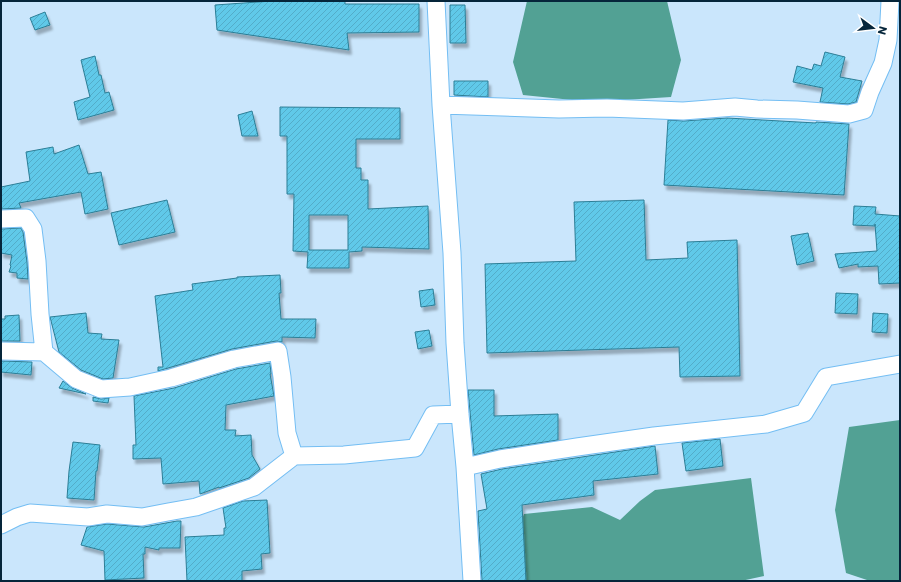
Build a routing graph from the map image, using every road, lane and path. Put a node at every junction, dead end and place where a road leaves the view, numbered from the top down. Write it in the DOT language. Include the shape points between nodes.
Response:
graph roads {
  1 [pos="436,1"];
  2 [pos="890,1"];
  3 [pos="441,105"];
  4 [pos="1,219"];
  5 [pos="1,351"];
  6 [pos="44,352"];
  7 [pos="900,364"];
  8 [pos="460,414"];
  9 [pos="294,456"];
  10 [pos="465,467"];
  11 [pos="1,525"];
  12 [pos="472,581"];
  1 -- 3 [label="street"];
  2 -- 3 [label="street" via="888,40 883,63 864,110 849,114 735,107 683,111"];
  3 -- 8 [label="street"];
  4 -- 6 [label="street" via="26,218 33,229 38,261"];
  5 -- 6 [label="street"];
  6 -- 9 [label="street" via="76,379 101,389 130,387 234,359 278,351 287,433"];
  7 -- 10 [label="street" via="826,377 804,413 766,424 577,447"];
  8 -- 9 [label="street" via="433,415 415,448 344,455"];
  8 -- 10 [label="street"];
  9 -- 11 [label="street" via="254,487 196,507 142,517 30,513"];
  10 -- 12 [label="street"];
}
